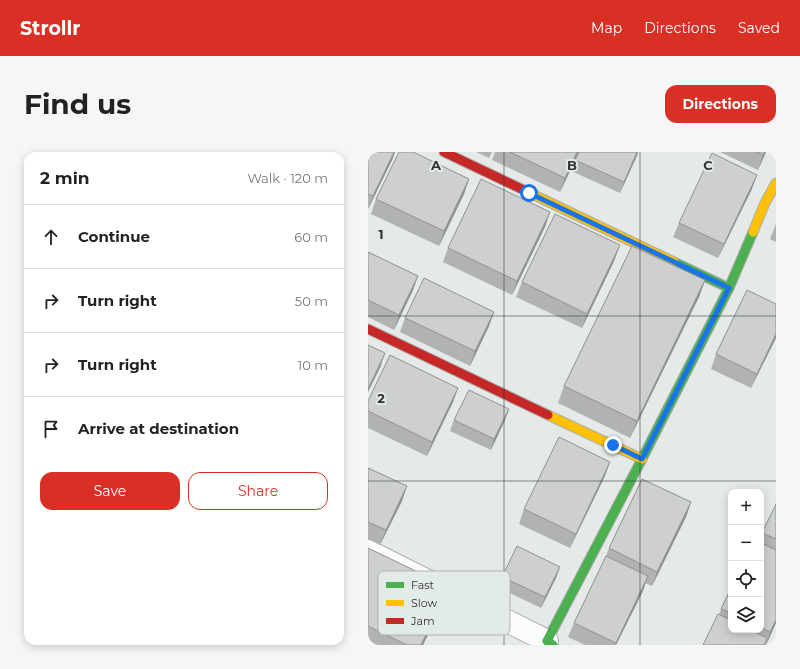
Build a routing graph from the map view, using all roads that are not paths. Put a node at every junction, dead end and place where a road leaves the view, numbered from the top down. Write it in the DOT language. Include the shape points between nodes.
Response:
graph roads {
  1 [pos="444,152"];
  2 [pos="776,183"];
  3 [pos="729,288"];
  4 [pos="368,329"];
  5 [pos="642,459"];
  6 [pos="368,552"];
  7 [pos="406,571"];
  8 [pos="510,623"];
  9 [pos="550,643"];
  1 -- 3 [label="street"];
  2 -- 3 [label="street"];
  3 -- 5 [label="street"];
  4 -- 5 [label="street"];
  5 -- 9 [label="street"];
  6 -- 7 [label="street"];
  8 -- 9 [label="street"];
}
